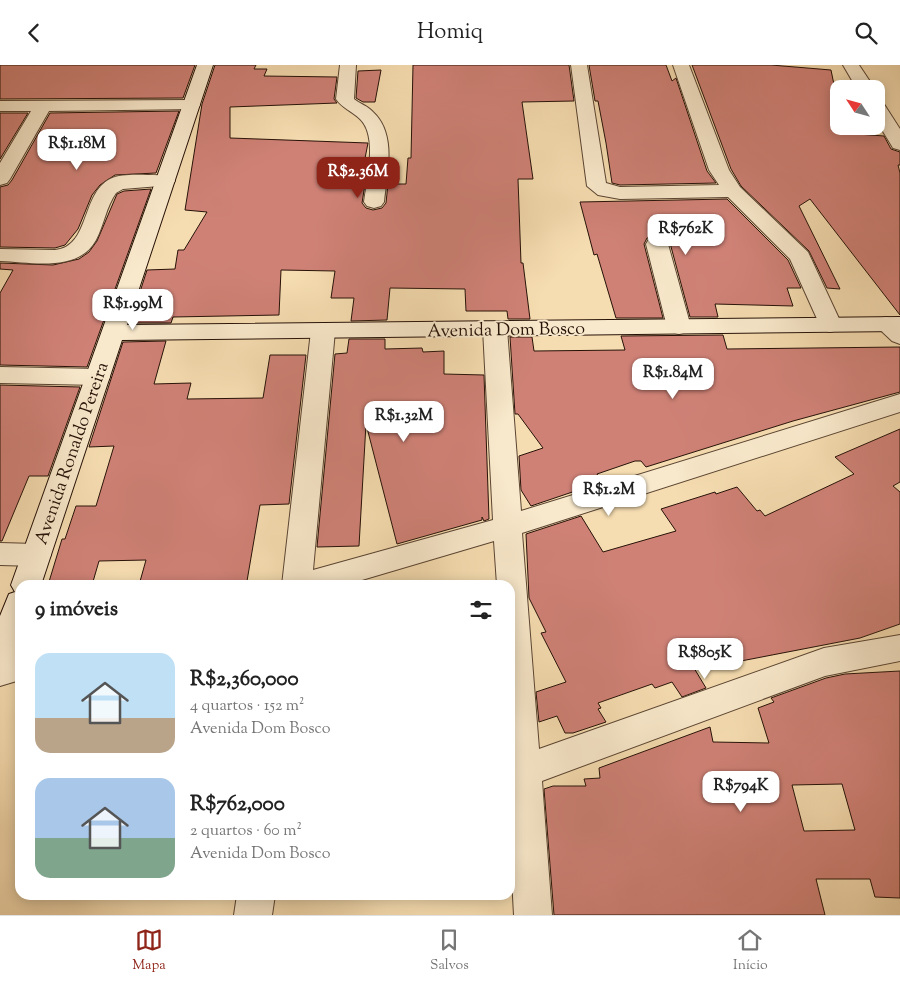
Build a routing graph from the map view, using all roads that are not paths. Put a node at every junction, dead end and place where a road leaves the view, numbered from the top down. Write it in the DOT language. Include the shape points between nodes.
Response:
graph roads {
  1 [pos="204,65"];
  2 [pos="348,65"];
  3 [pos="579,65"];
  4 [pos="682,65"];
  5 [pos="851,65"];
  6 [pos="860,80"];
  7 [pos="191,105"];
  8 [pos="0,106"];
  9 [pos="43,106"];
  10 [pos="885,120"];
  11 [pos="900,144"];
  12 [pos="0,179"];
  13 [pos="165,181"];
  14 [pos="733,191"];
  15 [pos="374,203"];
  16 [pos="657,244"];
  17 [pos="0,255"];
  18 [pos="830,325"];
  19 [pos="679,327"];
  20 [pos="895,328"];
  21 [pos="496,329"];
  22 [pos="323,331"];
  23 [pos="112,333"];
  24 [pos="0,375"];
  25 [pos="98,377"];
  26 [pos="900,403"];
  27 [pos="508,526"];
  28 [pos="0,554"];
  29 [pos="36,555"];
  30 [pos="28,580"];
  31 [pos="298,580"];
  32 [pos="321,580"];
  33 [pos="512,580"];
  34 [pos="15,618"];
  35 [pos="515,633"];
  36 [pos="900,648"];
  37 [pos="0,661"];
  38 [pos="15,668"];
  39 [pos="0,672"];
  40 [pos="524,771"];
  41 [pos="255,900"];
  42 [pos="253,915"];
  43 [pos="532,915"];
  1 -- 7 [label="street, Avenida Ronaldo Pereira"];
  2 -- 15 [label="street" via="345,99 366,113 378,136"];
  3 -- 14 [label="street" via="594,181 601,189 620,193"];
  4 -- 14 [label="street" via="719,170"];
  5 -- 6 [label="street"];
  7 -- 9 [label="street"];
  7 -- 13 [label="street, Avenida Ronaldo Pereira"];
  8 -- 9 [label="street"];
  9 -- 12 [label="street"];
  10 -- 11 [label="street"];
  13 -- 17 [label="street" via="112,186 105,193 82,245 69,255"];
  13 -- 23 [label="street, Avenida Ronaldo Pereira"];
  14 -- 18 [label="street" via="800,257"];
  16 -- 19 [label="street"];
  18 -- 19 [label="street, Avenida Dom Bosco"];
  18 -- 20 [label="street, Avenida Dom Bosco"];
  19 -- 21 [label="street, Avenida Dom Bosco"];
  21 -- 22 [label="street, Avenida Dom Bosco"];
  21 -- 27 [label="street"];
  22 -- 23 [label="street, Avenida Dom Bosco"];
  22 -- 31 [label="street"];
  23 -- 25 [label="street, Avenida Ronaldo Pereira"];
  24 -- 25 [label="street"];
  25 -- 29 [label="street, Avenida Ronaldo Pereira"];
  26 -- 27 [label="street"];
  27 -- 32 [label="street"];
  27 -- 33 [label="street"];
  28 -- 29 [label="street"];
  29 -- 30 [label="street, Avenida Ronaldo Pereira"];
  34 -- 37 [label="street"];
  35 -- 40 [label="street"];
  36 -- 40 [label="street" via="824,662"];
  38 -- 39 [label="street"];
  40 -- 43 [label="street"];
  41 -- 42 [label="street"];
}
